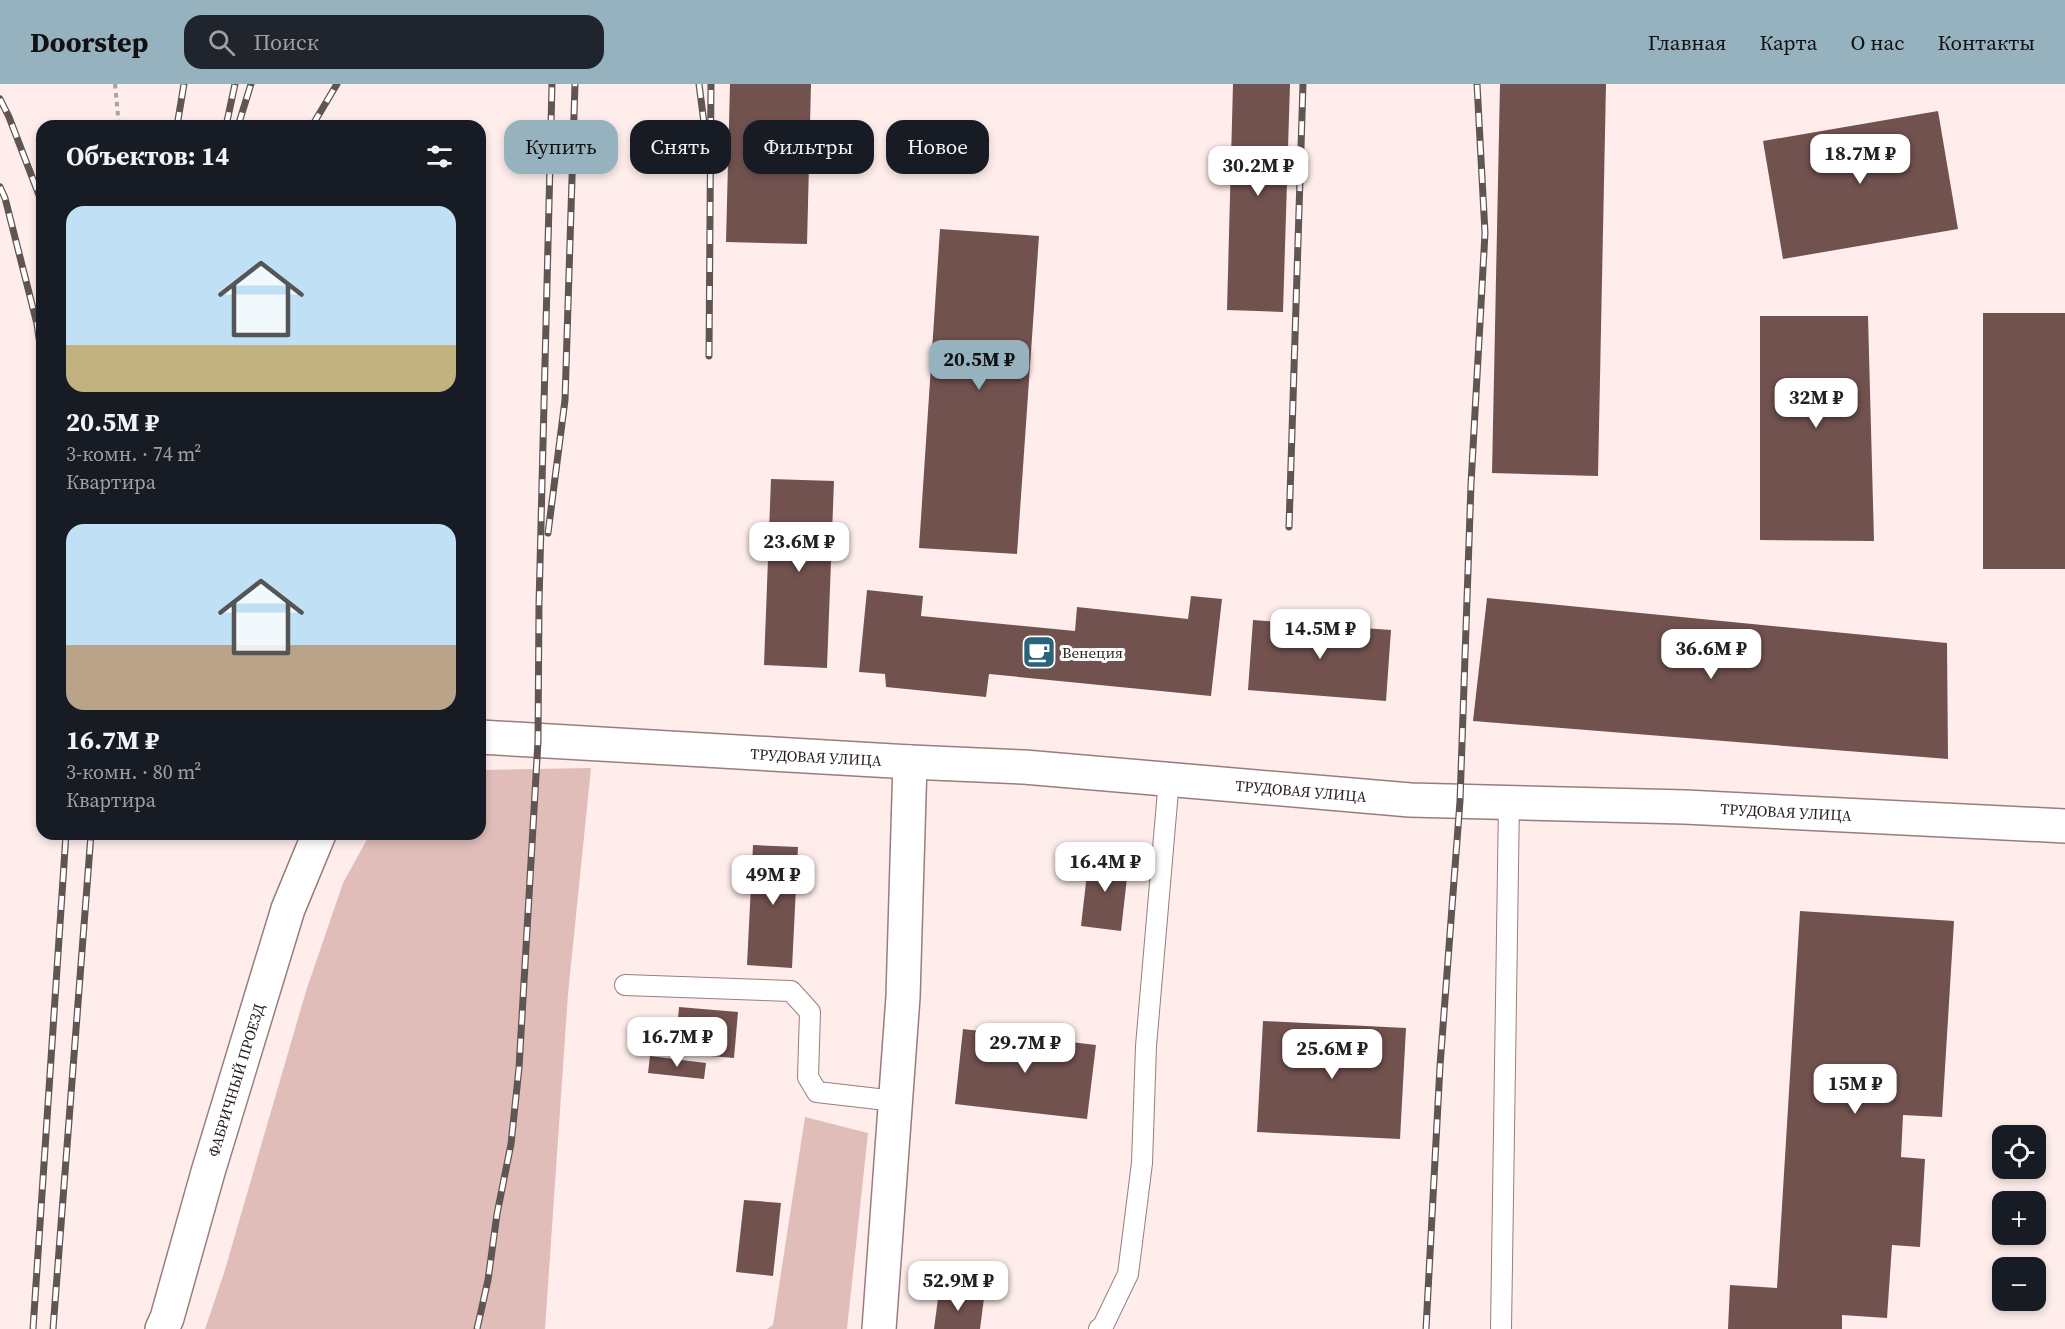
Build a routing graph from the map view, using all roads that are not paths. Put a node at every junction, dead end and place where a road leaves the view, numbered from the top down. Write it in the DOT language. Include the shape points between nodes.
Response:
graph roads {
  1 [pos="486,737"];
  2 [pos="910,762"];
  3 [pos="1168,779"];
  4 [pos="1509,802"];
  5 [pos="2065,826"];
  6 [pos="317,840"];
  7 [pos="625,985"];
  8 [pos="895,1101"];
  9 [pos="162,1329"];
  10 [pos="879,1329"];
  11 [pos="1099,1329"];
  12 [pos="1501,1329"];
  1 -- 2 [label="main road, ТРУДОВАЯ УЛИЦА"];
  2 -- 3 [label="main road, ТРУДОВАЯ УЛИЦА"];
  2 -- 8 [label="main road" via="903,998"];
  3 -- 4 [label="main road, ТРУДОВАЯ УЛИЦА" via="1410,800"];
  3 -- 11 [label="lane" via="1146,1046 1142,1163 1128,1274"];
  4 -- 5 [label="main road, ТРУДОВАЯ УЛИЦА"];
  4 -- 12 [label="lane"];
  6 -- 9 [label="main road, ФАБРИЧНЫЙ ПРОЕЗД" via="288,909"];
  7 -- 8 [label="lane" via="791,991 810,1012 808,1077 817,1092"];
  8 -- 10 [label="main road"];
}
